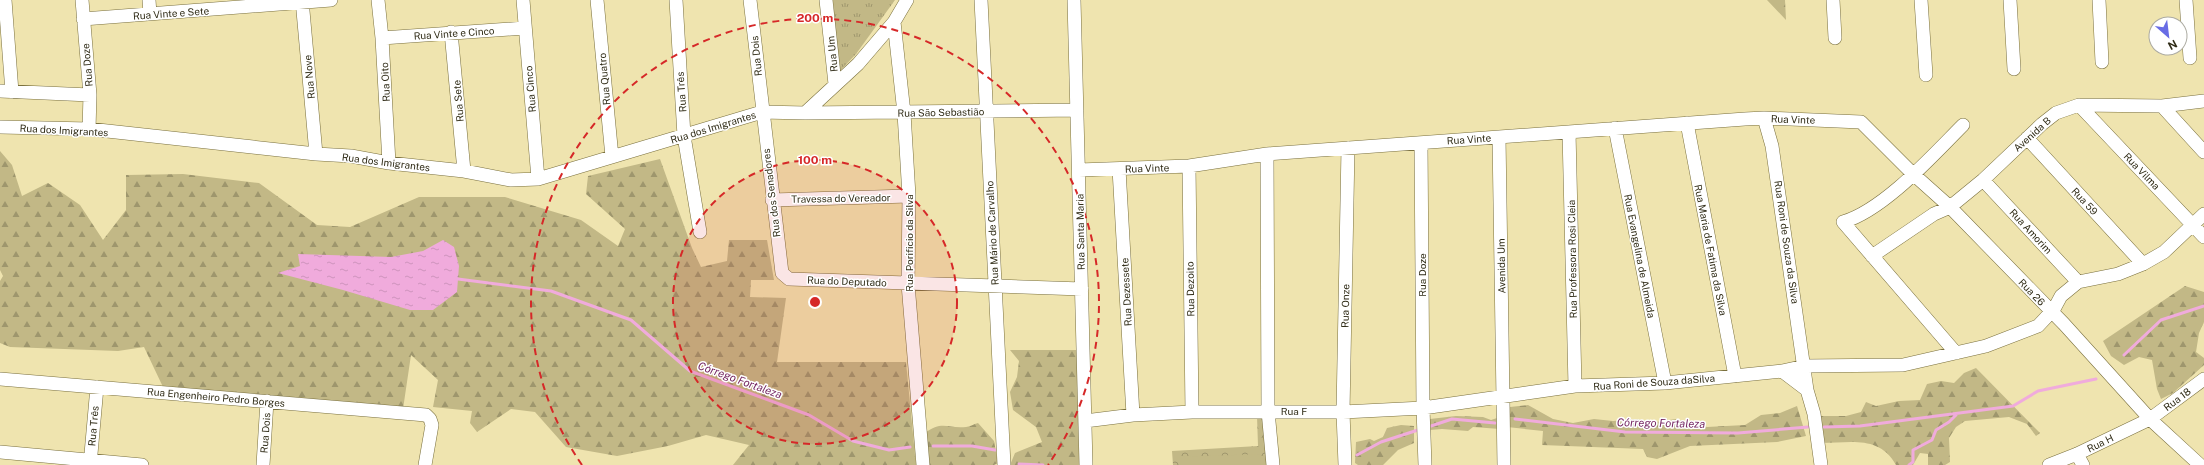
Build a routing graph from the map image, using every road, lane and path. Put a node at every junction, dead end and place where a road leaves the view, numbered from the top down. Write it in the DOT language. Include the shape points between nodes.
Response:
graph roads {
  1 [pos="5,0"];
  2 [pos="82,0"];
  3 [pos="149,0"];
  4 [pos="331,0"];
  5 [pos="378,0"];
  6 [pos="523,0"];
  7 [pos="597,0"];
  8 [pos="676,0"];
  9 [pos="750,0"];
  10 [pos="826,0"];
  11 [pos="907,0"];
  12 [pos="981,0"];
  13 [pos="1074,0"];
  14 [pos="1833,0"];
  15 [pos="1921,0"];
  16 [pos="2010,0"];
  17 [pos="2099,0"];
  18 [pos="2186,0"];
  19 [pos="302,1"];
  20 [pos="231,4"];
  21 [pos="150,14"];
  22 [pos="83,19"];
  23 [pos="894,22"];
  24 [pos="525,28"];
  25 [pos="451,32"];
  26 [pos="382,38"];
  27 [pos="1835,38"];
  28 [pos="2190,58"];
  29 [pos="2102,62"];
  30 [pos="2014,69"];
  31 [pos="1926,75"];
  32 [pos="835,84"];
  33 [pos="6,92"];
  34 [pos="90,95"];
  35 [pos="2204,102"];
  36 [pos="2079,105"];
  37 [pos="2162,106"];
  38 [pos="986,110"];
  39 [pos="1077,110"];
  40 [pos="762,112"];
  41 [pos="805,113"];
  42 [pos="904,113"];
  43 [pos="1764,118"];
  44 [pos="1861,122"];
  45 [pos="1687,123"];
  46 [pos="1963,125"];
  47 [pos="0,127"];
  48 [pos="1615,128"];
  49 [pos="89,129"];
  50 [pos="1569,132"];
  51 [pos="684,136"];
  52 [pos="1499,137"];
  53 [pos="2027,138"];
  54 [pos="1421,143"];
  55 [pos="1348,148"];
  56 [pos="2204,152"];
  57 [pos="316,154"];
  58 [pos="1267,154"];
  59 [pos="612,157"];
  60 [pos="389,163"];
  61 [pos="1189,166"];
  62 [pos="1119,169"];
  63 [pos="1079,170"];
  64 [pos="464,171"];
  65 [pos="1912,173"];
  66 [pos="538,179"];
  67 [pos="1983,180"];
  68 [pos="909,196"];
  69 [pos="772,200"];
  70 [pos="1950,207"];
  71 [pos="2204,214"];
  72 [pos="2193,226"];
  73 [pos="700,232"];
  74 [pos="2204,238"];
  75 [pos="1872,256"];
  76 [pos="2143,264"];
  77 [pos="782,273"];
  78 [pos="2078,282"];
  79 [pos="908,284"];
  80 [pos="995,286"];
  81 [pos="1082,289"];
  82 [pos="2052,312"];
  83 [pos="1956,353"];
  84 [pos="1805,366"];
  85 [pos="1782,372"];
  86 [pos="1735,376"];
  87 [pos="0,379"];
  88 [pos="2204,379"];
  89 [pos="1665,383"];
  90 [pos="1575,386"];
  91 [pos="97,387"];
  92 [pos="1807,390"];
  93 [pos="1504,395"];
  94 [pos="267,401"];
  95 [pos="1423,408"];
  96 [pos="1268,411"];
  97 [pos="1192,412"];
  98 [pos="1343,412"];
  99 [pos="1133,415"];
  100 [pos="2150,419"];
  101 [pos="1085,421"];
  102 [pos="0,452"];
  103 [pos="2199,458"];
  104 [pos="2080,459"];
  105 [pos="90,463"];
  106 [pos="142,465"];
  107 [pos="263,465"];
  108 [pos="425,465"];
  109 [pos="923,465"];
  110 [pos="1004,465"];
  111 [pos="1086,465"];
  112 [pos="1273,465"];
  113 [pos="1346,465"];
  114 [pos="1425,465"];
  115 [pos="1504,465"];
  116 [pos="1821,465"];
  117 [pos="2049,465"];
  1 -- 33 [label="street"];
  2 -- 22 [label="street, Rua Doze"];
  3 -- 21 [label="street"];
  4 -- 19 [label="street, Rua Vinte e Sete"];
  5 -- 26 [label="street, Rua Oito"];
  6 -- 24 [label="street, Rua Cinco"];
  7 -- 59 [label="street, Rua Quatro"];
  8 -- 51 [label="street, Rua Três"];
  9 -- 40 [label="street, Rua Dois"];
  10 -- 32 [label="street, Rua Um"];
  11 -- 23 [label="street"];
  12 -- 38 [label="street, Rua Mário de Carvalho"];
  13 -- 39 [label="street, Rua Santa Maria"];
  14 -- 27 [label="street"];
  15 -- 31 [label="street"];
  16 -- 30 [label="street"];
  17 -- 29 [label="street"];
  18 -- 28 [label="street"];
  19 -- 20 [label="street, Rua Vinte e Sete"];
  19 -- 57 [label="street, Rua Nove"];
  20 -- 21 [label="street, Rua Vinte e Sete"];
  21 -- 22 [label="street, Rua Vinte e Sete"];
  22 -- 34 [label="street, Rua Doze"];
  23 -- 32 [label="street" via="858,64"];
  23 -- 42 [label="street, Rua Porificio da Silva"];
  24 -- 25 [label="street, Rua Vinte e Cinco"];
  24 -- 66 [label="street, Rua Cinco"];
  25 -- 26 [label="street, Rua Vinte e Cinco"];
  25 -- 64 [label="street, Rua Sete"];
  26 -- 60 [label="street, Rua Oito"];
  32 -- 41 [label="street"];
  33 -- 34 [label="street"];
  34 -- 49 [label="street, Rua Doze"];
  35 -- 37 [label="street, Avenida B"];
  36 -- 37 [label="street, Avenida B"];
  36 -- 53 [label="street, Avenida B" via="2056,113"];
  36 -- 72 [label="street, Rua Vilma"];
  37 -- 56 [label="street"];
  38 -- 39 [label="street, Rua São Sebastião"];
  38 -- 42 [label="street, Rua São Sebastião"];
  38 -- 80 [label="street, Rua Mário de Carvalho"];
  39 -- 63 [label="street, Rua Santa Maria"];
  40 -- 41 [label="street, Rua dos Imigrantes"];
  40 -- 51 [label="street, Rua dos Imigrantes"];
  40 -- 69 [label="street, Rua dos Senadores"];
  41 -- 42 [label="street, Rua São Sebastião"];
  42 -- 68 [label="street, Rua Porificio da Silva"];
  43 -- 44 [label="street, Rua Vinte"];
  43 -- 45 [label="street, Rua Vinte"];
  43 -- 84 [label="street, Rua Roni de Souza da Silva" via="1772,146"];
  44 -- 65 [label="street, Rua 26"];
  45 -- 48 [label="street, Rua Vinte"];
  45 -- 86 [label="street, Rua Maria de Fatima da Silva"];
  46 -- 65 [label="street"];
  47 -- 49 [label="street, Rua dos Imigrantes"];
  48 -- 50 [label="street, Rua Vinte"];
  48 -- 89 [label="street, Rua Evangelina de Almeida"];
  49 -- 57 [label="street, Rua dos Imigrantes"];
  50 -- 52 [label="street, Rua Vinte"];
  50 -- 90 [label="street, Rua Professora Rosi Cleia"];
  51 -- 59 [label="street, Rua dos Imigrantes"];
  51 -- 73 [label="street, Rua Três"];
  52 -- 54 [label="street, Rua Vinte"];
  52 -- 93 [label="street, Avenida Um"];
  53 -- 67 [label="street, Avenida B"];
  53 -- 76 [label="street, Rua 59"];
  54 -- 55 [label="street, Rua Vinte"];
  54 -- 95 [label="street, Rua Doze"];
  55 -- 58 [label="street, Rua Vinte"];
  55 -- 98 [label="street, Rua Onze"];
  57 -- 60 [label="street, Rua dos Imigrantes" via="352,156"];
  58 -- 61 [label="street, Rua Vinte"];
  58 -- 96 [label="street"];
  59 -- 66 [label="street, Rua dos Imigrantes"];
  60 -- 64 [label="street, Rua dos Imigrantes"];
  61 -- 62 [label="street, Rua Vinte"];
  61 -- 97 [label="street, Rua Dezoito"];
  62 -- 63 [label="street, Rua Vinte"];
  62 -- 99 [label="street, Rua Dezessete"];
  63 -- 81 [label="street, Rua Santa Maria"];
  64 -- 66 [label="street, Rua dos Imigrantes" via="511,180"];
  65 -- 70 [label="street, Rua 26"];
  65 -- 75 [label="street" via="1896,190 1869,209 1843,222"];
  67 -- 70 [label="street, Avenida B"];
  67 -- 78 [label="street, Rua Amorim"];
  68 -- 69 [label="street, Travessa do Vereador"];
  68 -- 79 [label="street, Rua Porificio da Silva"];
  69 -- 77 [label="street, Rua dos Senadores"];
  70 -- 75 [label="street, Avenida B" via="1934,214"];
  70 -- 82 [label="street, Rua 26"];
  71 -- 72 [label="street"];
  72 -- 74 [label="street, Rua Vilma"];
  72 -- 76 [label="street" via="2164,252"];
  75 -- 83 [label="street"];
  76 -- 78 [label="street" via="2118,274"];
  77 -- 79 [label="street, Rua do Deputado" via="789,279"];
  78 -- 82 [label="street, Rua Roni de Souza daSilva" via="2061,296"];
  79 -- 80 [label="street, Rua do Deputado"];
  79 -- 109 [label="street, Rua Porificio da Silva"];
  80 -- 81 [label="street, Rua do Deputado"];
  80 -- 110 [label="street, Rua Mário de Carvalho"];
  81 -- 101 [label="street, Rua Santa Maria"];
  82 -- 83 [label="street, Rua Roni de Souza daSilva" via="2038,326 1986,346"];
  82 -- 100 [label="street, Rua 26"];
  83 -- 84 [label="street, Rua Roni de Souza daSilva" via="1903,365"];
  84 -- 85 [label="street, Rua Roni de Souza daSilva"];
  84 -- 92 [label="street, Rua Roni de Souza da Silva"];
  85 -- 86 [label="street, Rua Roni de Souza daSilva"];
  85 -- 92 [label="street"];
  86 -- 89 [label="street, Rua Roni de Souza daSilva"];
  87 -- 91 [label="street, Rua Engenheiro Pedro Borges"];
  88 -- 100 [label="street, Rua 18"];
  89 -- 90 [label="street, Rua Roni de Souza daSilva"];
  90 -- 93 [label="street, Rua Roni de Souza daSilva"];
  91 -- 94 [label="street, Rua Engenheiro Pedro Borges"];
  91 -- 105 [label="street, Rua Três"];
  92 -- 116 [label="street, Rua Roni de Souza da Silva" via="1814,414"];
  93 -- 95 [label="street, Rua F"];
  93 -- 115 [label="street, Avenida Um"];
  94 -- 107 [label="street, Rua Dois"];
  94 -- 108 [label="street, Rua Engenheiro Pedro Borges" via="426,415 432,425"];
  95 -- 98 [label="street, Rua F"];
  95 -- 114 [label="street, Rua Doze"];
  96 -- 97 [label="street, Rua F"];
  96 -- 98 [label="street, Rua F"];
  96 -- 112 [label="street"];
  97 -- 99 [label="street, Rua F"];
  98 -- 113 [label="street, Rua Onze"];
  99 -- 101 [label="street, Rua F"];
  100 -- 103 [label="street, Rua 26"];
  100 -- 104 [label="street, Rua H"];
  101 -- 111 [label="street, Rua Santa Maria"];
  102 -- 105 [label="street"];
  104 -- 117 [label="street, Rua H"];
  105 -- 106 [label="street"];
}
